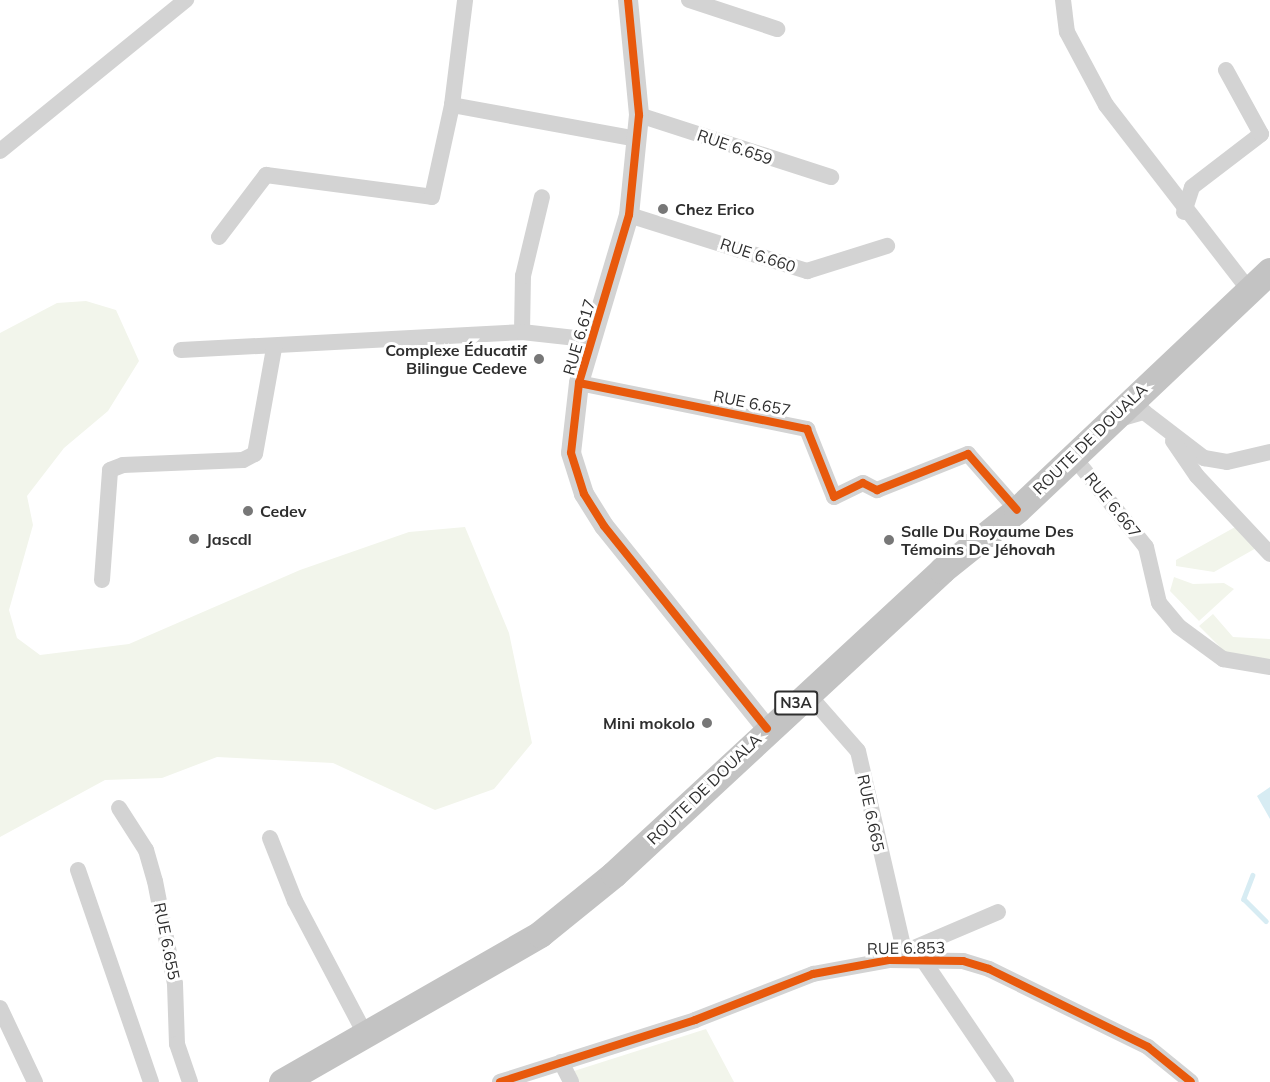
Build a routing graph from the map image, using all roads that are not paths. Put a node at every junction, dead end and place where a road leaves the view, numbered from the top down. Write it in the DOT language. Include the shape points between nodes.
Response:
graph roads {
  1 [pos="186,0"];
  2 [pos="465,0"];
  3 [pos="628,0"];
  4 [pos="689,0"];
  5 [pos="1064,0"];
  6 [pos="777,29"];
  7 [pos="1226,70"];
  8 [pos="452,105"];
  9 [pos="639,115"];
  10 [pos="638,140"];
  11 [pos="0,151"];
  12 [pos="831,177"];
  13 [pos="542,197"];
  14 [pos="1184,212"];
  15 [pos="629,215"];
  16 [pos="219,237"];
  17 [pos="887,246"];
  18 [pos="1270,271"];
  19 [pos="1249,290"];
  20 [pos="522,332"];
  21 [pos="593,340"];
  22 [pos="274,348"];
  23 [pos="182,350"];
  24 [pos="579,383"];
  25 [pos="1110,422"];
  26 [pos="1167,432"];
  27 [pos="1270,452"];
  28 [pos="1072,455"];
  29 [pos="1017,510"];
  30 [pos="1270,554"];
  31 [pos="102,580"];
  32 [pos="1270,667"];
  33 [pos="807,693"];
  34 [pos="766,729"];
  35 [pos="119,808"];
  36 [pos="270,838"];
  37 [pos="78,870"];
  38 [pos="998,912"];
  39 [pos="904,950"];
  40 [pos="889,960"];
  41 [pos="922,960"];
  42 [pos="0,1008"];
  43 [pos="365,1034"];
  44 [pos="561,1062"];
  45 [pos="35,1082"];
  46 [pos="151,1082"];
  47 [pos="190,1082"];
  48 [pos="282,1082"];
  49 [pos="500,1082"];
  50 [pos="571,1082"];
  51 [pos="1006,1082"];
  52 [pos="1191,1082"];
  1 -- 11 [label="street"];
  2 -- 8 [label="street"];
  3 -- 9 [label="street, RUE 6.617"];
  4 -- 6 [label="street"];
  5 -- 14 [label="street" via="1066,32 1076,53"];
  7 -- 14 [label="street" via="1261,134 1192,187"];
  8 -- 10 [label="street"];
  8 -- 16 [label="street" via="436,191 427,200 266,175"];
  9 -- 10 [label="street, RUE 6.617"];
  9 -- 12 [label="street, RUE 6.659"];
  10 -- 15 [label="street, RUE 6.617"];
  13 -- 20 [label="street" via="523,276"];
  14 -- 19 [label="street"];
  15 -- 17 [label="street, RUE 6.660" via="807,271"];
  15 -- 21 [label="street, RUE 6.617"];
  18 -- 19 [label="highway, ROUTE DE DOUALA / N3A"];
  19 -- 25 [label="highway, ROUTE DE DOUALA / N3A"];
  20 -- 21 [label="street"];
  20 -- 22 [label="street"];
  21 -- 24 [label="street, RUE 6.617"];
  22 -- 23 [label="street"];
  22 -- 31 [label="street" via="258,449 250,458 110,470"];
  24 -- 29 [label="street, RUE 6.657" via="807,429 834,497 863,483 877,490 968,454"];
  24 -- 34 [label="street, RUE 6.617" via="571,453 584,494"];
  25 -- 26 [label="street" via="1144,412"];
  25 -- 28 [label="highway, ROUTE DE DOUALA / N3A"];
  26 -- 27 [label="street" via="1204,458 1227,462"];
  26 -- 30 [label="street" via="1197,476"];
  28 -- 29 [label="highway, ROUTE DE DOUALA / N3A"];
  28 -- 32 [label="street, RUE 6.667" via="1146,547 1159,603 1178,626 1223,659"];
  29 -- 33 [label="highway, ROUTE DE DOUALA / N3A"];
  33 -- 34 [label="highway, ROUTE DE DOUALA / N3A"];
  33 -- 39 [label="street, RUE 6.665" via="858,751"];
  34 -- 43 [label="highway, ROUTE DE DOUALA / N3A" via="615,874 540,934"];
  35 -- 47 [label="street, RUE 6.655" via="146,850 155,881 176,984 177,1044"];
  36 -- 43 [label="street" via="295,901"];
  37 -- 46 [label="street"];
  38 -- 39 [label="street"];
  39 -- 40 [label="street"];
  40 -- 41 [label="street, RUE 6.853"];
  40 -- 44 [label="street, RUE 6.853" via="813,974 694,1020"];
  41 -- 51 [label="street"];
  41 -- 52 [label="street, RUE 6.853" via="980,966 1062,1002 1148,1047"];
  42 -- 45 [label="street"];
  43 -- 48 [label="highway, ROUTE DE DOUALA / N3A"];
  44 -- 49 [label="street, RUE 6.853"];
  44 -- 50 [label="street"];
}
